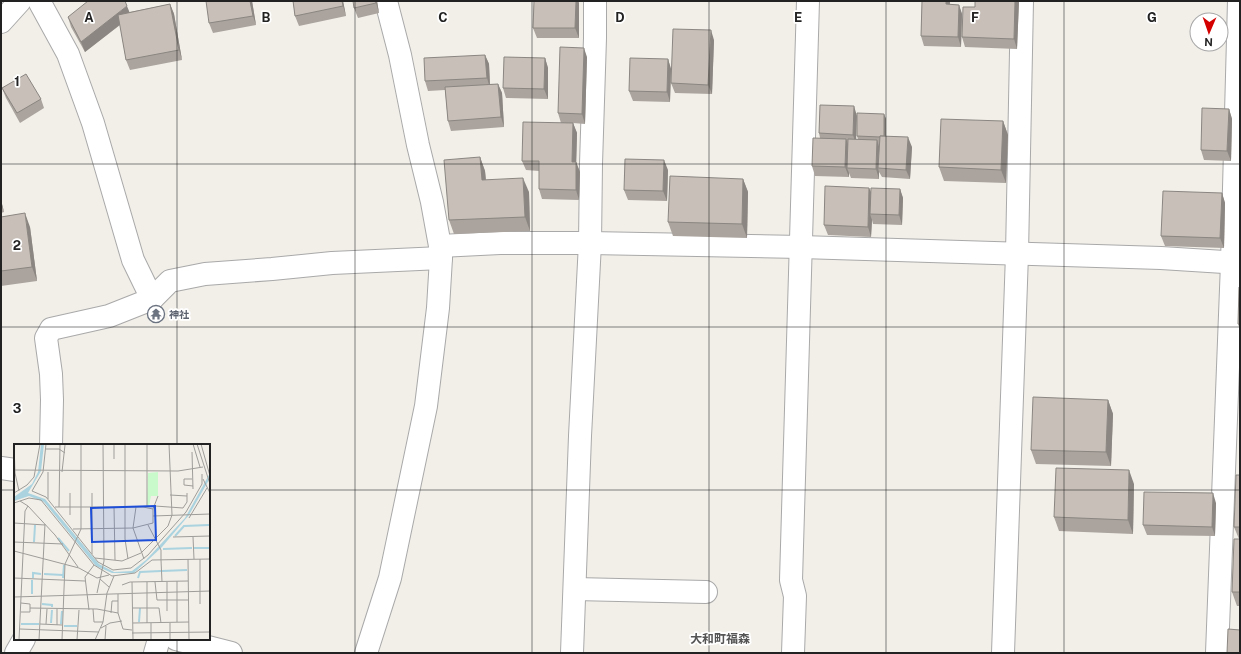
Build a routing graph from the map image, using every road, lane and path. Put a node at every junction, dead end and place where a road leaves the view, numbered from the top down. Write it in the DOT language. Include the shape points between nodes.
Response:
graph roads {
  1 [pos="20,1"];
  2 [pos="39,1"];
  3 [pos="386,1"];
  4 [pos="595,1"];
  5 [pos="808,1"];
  6 [pos="1022,1"];
  7 [pos="1239,1"];
  8 [pos="1,22"];
  9 [pos="590,243"];
  10 [pos="801,247"];
  11 [pos="441,252"];
  12 [pos="1017,254"];
  13 [pos="1236,263"];
  14 [pos="152,299"];
  15 [pos="51,444"];
  16 [pos="1,468"];
  17 [pos="14,470"];
  18 [pos="575,589"];
  19 [pos="706,592"];
  20 [pos="23,640"];
  21 [pos="159,640"];
  22 [pos="180,640"];
  23 [pos="16,653"];
  24 [pos="155,653"];
  25 [pos="231,653"];
  26 [pos="366,653"];
  27 [pos="572,653"];
  28 [pos="793,653"];
  29 [pos="1003,653"];
  30 [pos="1217,653"];
  1 -- 8 [label="street"];
  2 -- 14 [label="street" via="68,54 93,124 133,260"];
  3 -- 11 [label="street" via="400,55"];
  4 -- 9 [label="street"];
  5 -- 10 [label="street"];
  6 -- 12 [label="street"];
  7 -- 13 [label="street"];
  9 -- 10 [label="street"];
  9 -- 11 [label="street" via="500,243"];
  9 -- 18 [label="street"];
  10 -- 12 [label="street"];
  10 -- 28 [label="street" via="791,580 795,596"];
  11 -- 14 [label="street" via="206,274 170,281"];
  11 -- 26 [label="street" via="438,308 426,406 390,578"];
  12 -- 13 [label="street"];
  12 -- 29 [label="street"];
  13 -- 30 [label="street"];
  14 -- 15 [label="street" via="109,316 51,330 46,338 51,374"];
  16 -- 17 [label="street"];
  18 -- 19 [label="street"];
  18 -- 27 [label="street"];
  20 -- 23 [label="street"];
  21 -- 24 [label="street"];
  22 -- 25 [label="street"];
}
